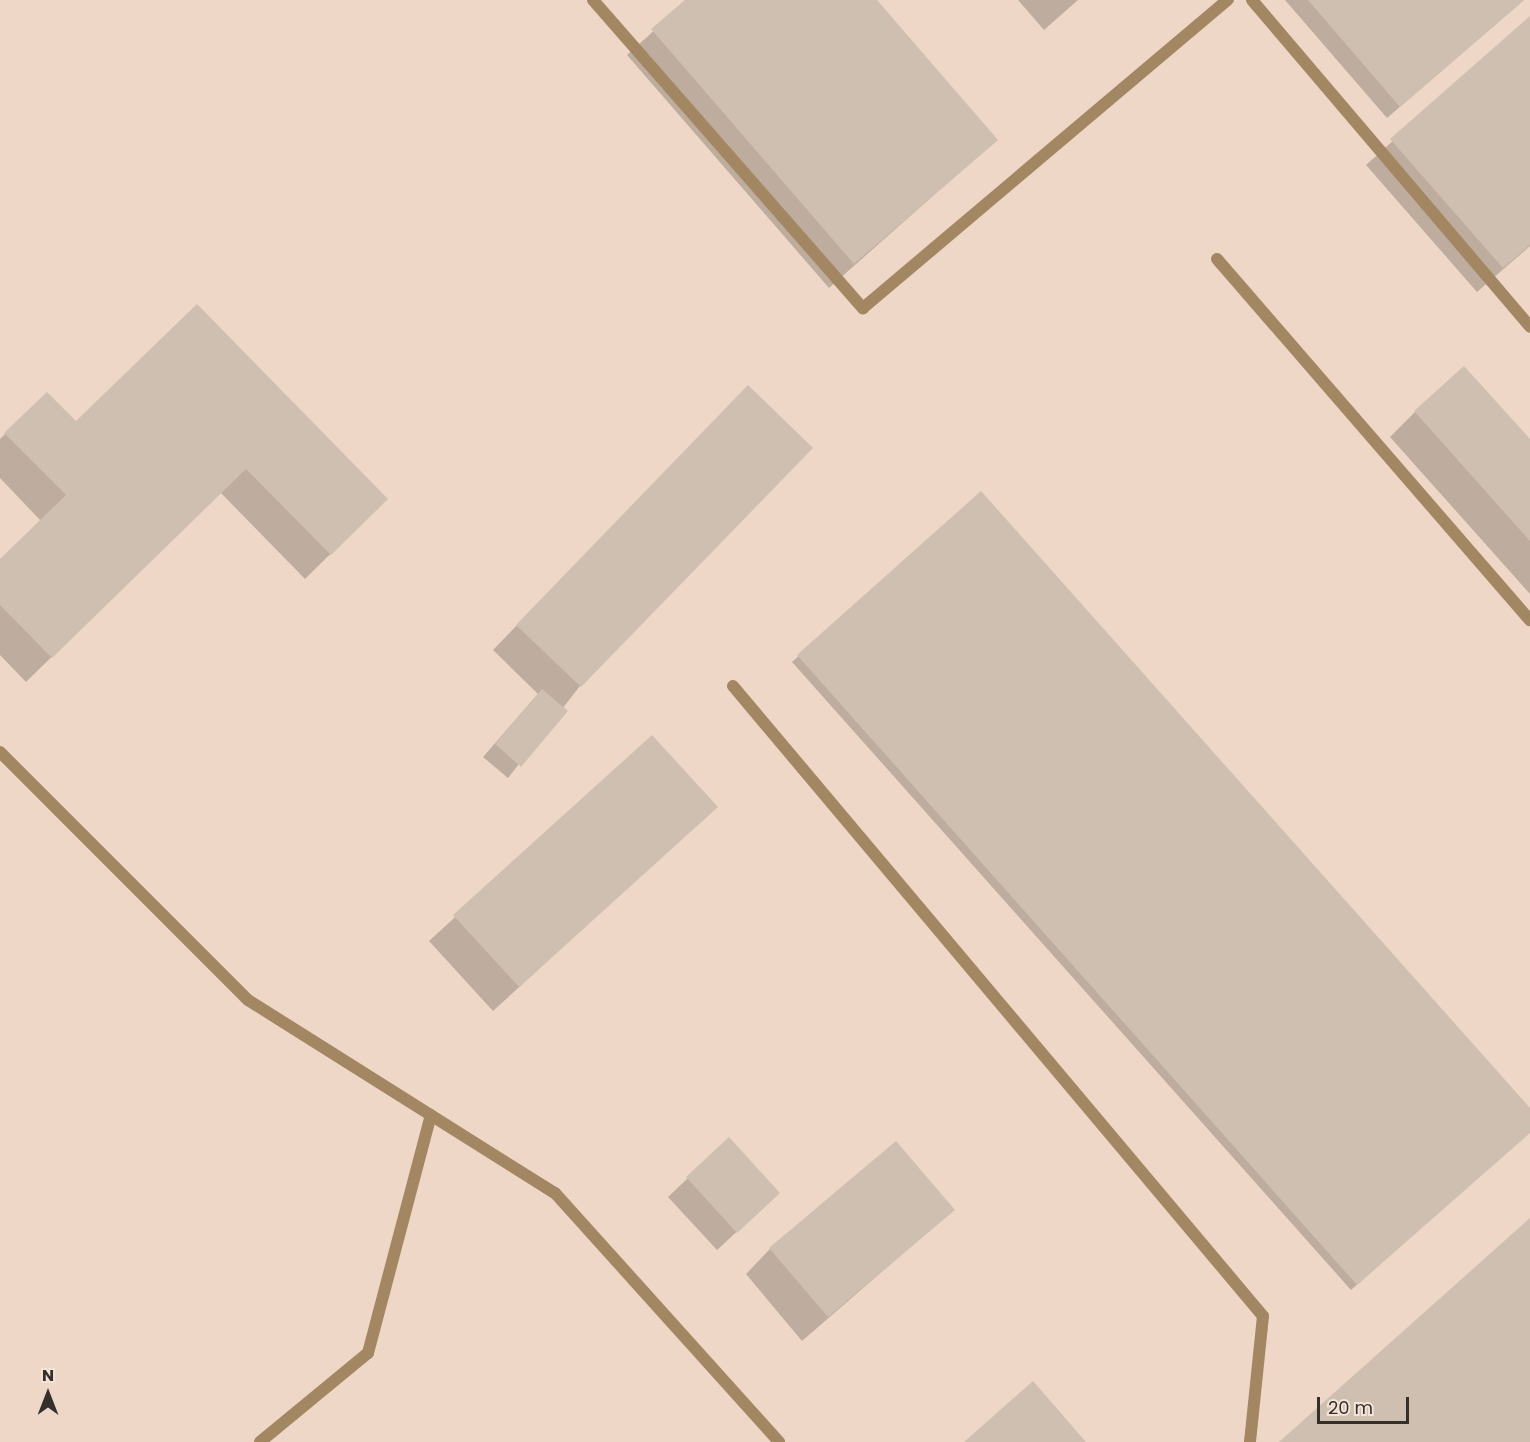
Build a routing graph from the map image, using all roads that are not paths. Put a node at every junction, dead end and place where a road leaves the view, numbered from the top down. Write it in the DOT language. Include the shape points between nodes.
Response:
graph roads {
  1 [pos="593,0"];
  2 [pos="1228,0"];
  3 [pos="1252,0"];
  4 [pos="1217,259"];
  5 [pos="1530,327"];
  6 [pos="1530,620"];
  7 [pos="733,686"];
  8 [pos="0,752"];
  9 [pos="431,1115"];
  10 [pos="260,1442"];
  11 [pos="779,1442"];
  12 [pos="1250,1442"];
  1 -- 2 [label="lane" via="863,308"];
  3 -- 5 [label="lane"];
  4 -- 6 [label="lane"];
  7 -- 12 [label="lane" via="1263,1316"];
  8 -- 9 [label="lane" via="248,1000"];
  9 -- 10 [label="lane" via="368,1353"];
  9 -- 11 [label="lane" via="555,1193"];
}
